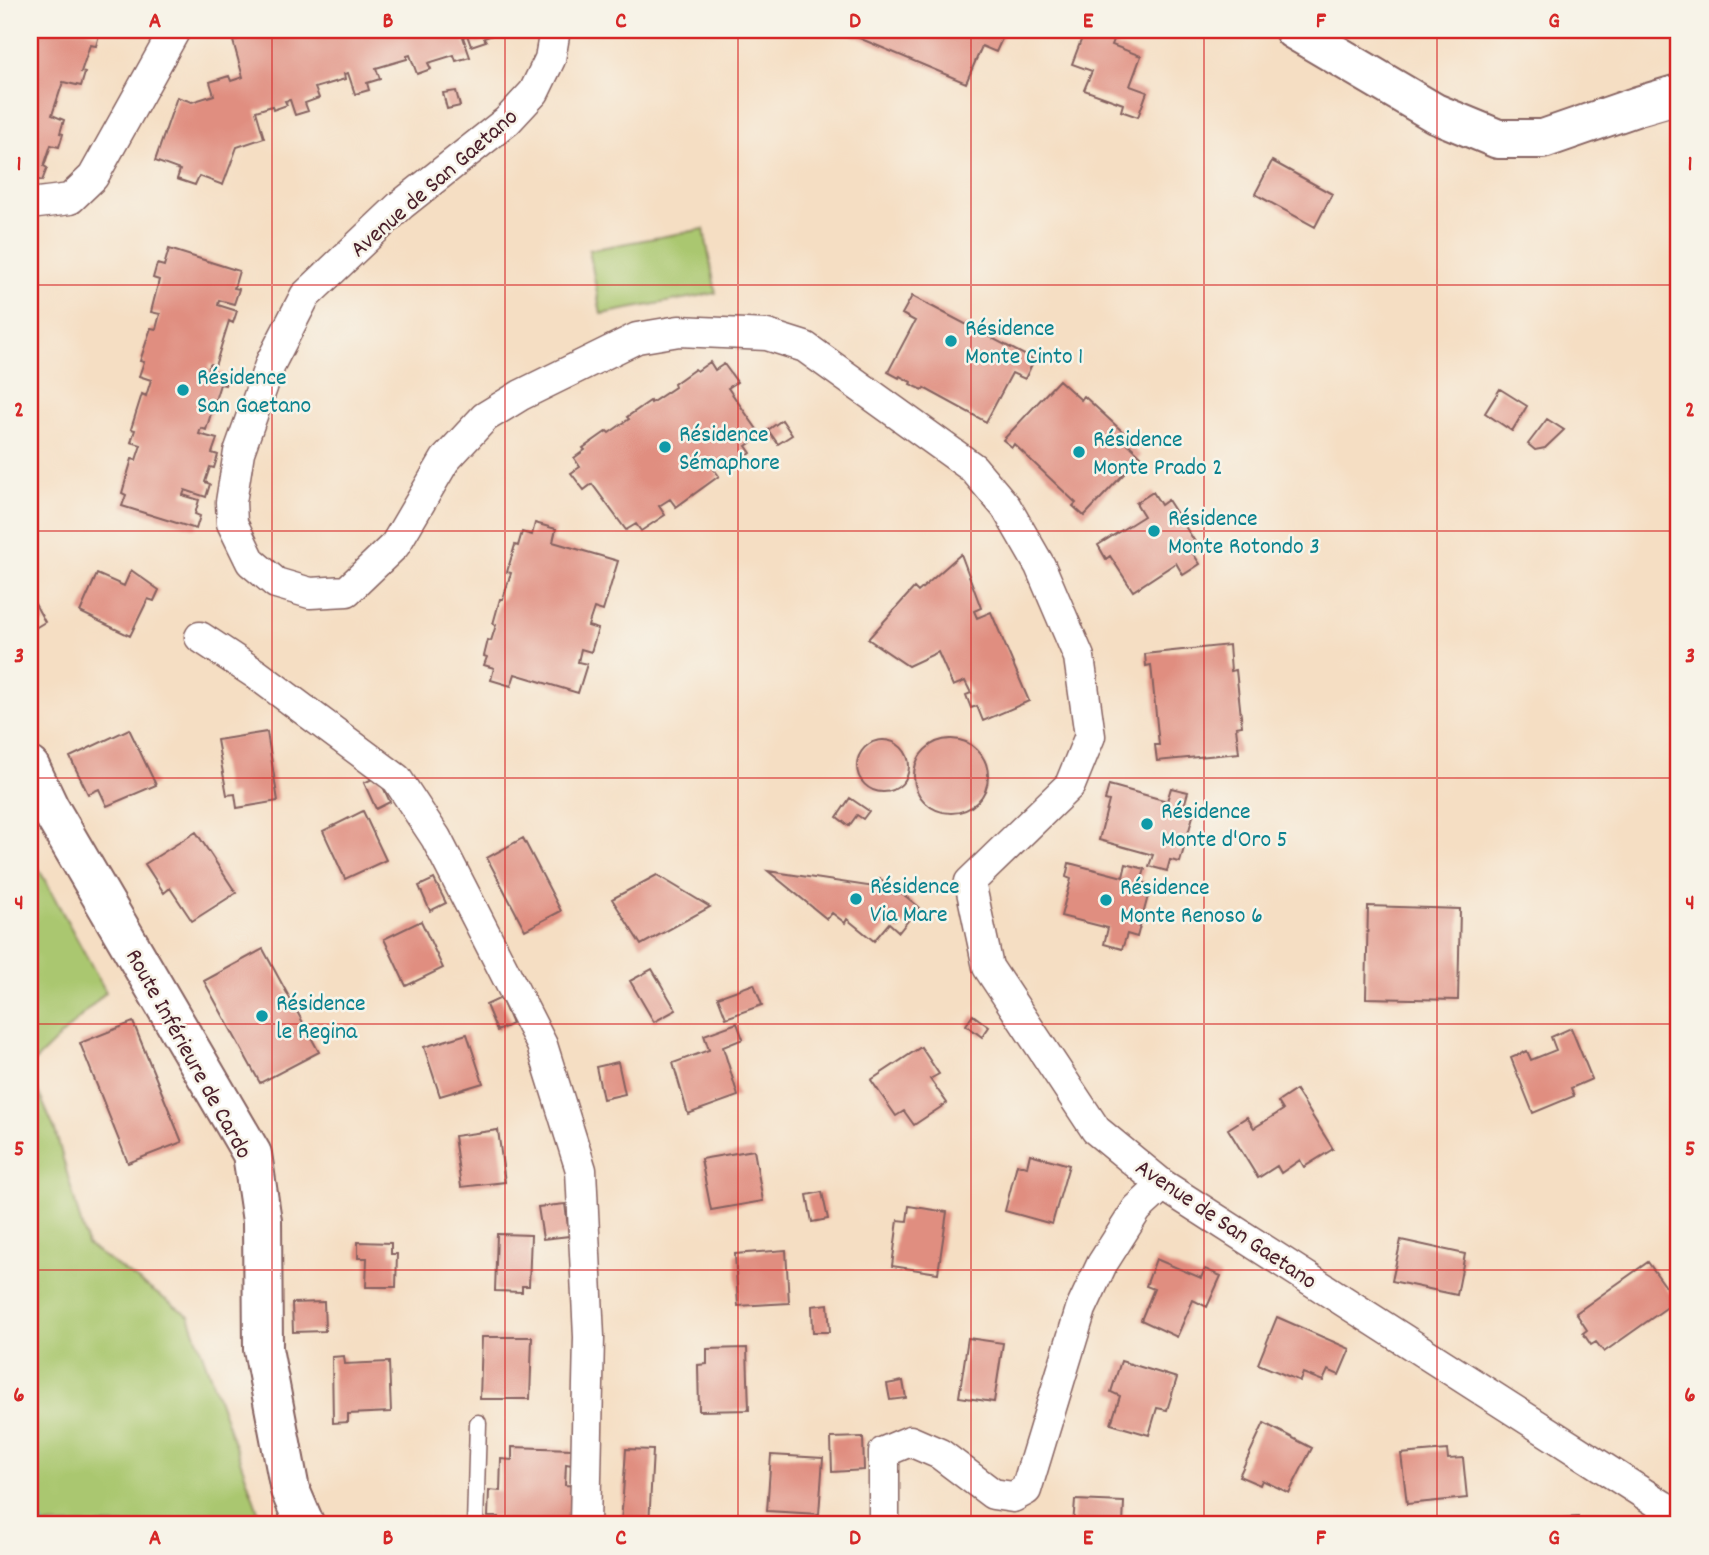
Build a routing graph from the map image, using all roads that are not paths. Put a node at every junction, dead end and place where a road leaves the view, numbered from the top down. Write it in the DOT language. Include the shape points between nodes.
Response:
graph roads {
  1 [pos="175,30"];
  2 [pos="555,30"];
  3 [pos="1294,30"];
  4 [pos="1679,94"];
  5 [pos="30,204"];
  6 [pos="200,637"];
  7 [pos="30,767"];
  8 [pos="1163,1185"];
  9 [pos="478,1423"];
  10 [pos="1679,1514"];
  11 [pos="305,1525"];
  12 [pos="475,1525"];
  13 [pos="585,1525"];
  14 [pos="884,1525"];
  1 -- 5 [label="street" via="93,177 70,199"];
  2 -- 8 [label="street, Avenue de San Gaetano" via="550,60 534,92 507,121 401,205 305,296 271,362 239,452 232,523 251,562 276,583 299,590 347,591 395,545 445,460 485,417 637,338 679,331 767,335 805,347 973,468 1006,507 1040,566 1079,657 1090,736 1070,785 970,882 988,967 1096,1130"];
  3 -- 4 [label="street" via="1435,113 1497,139 1543,139"];
  6 -- 13 [label="street" via="397,779 436,838 542,1045 582,1170 589,1337"];
  7 -- 11 [label="street, Route Inférieure de Cardo" via="252,1154 262,1221 263,1349 290,1490"];
  8 -- 10 [label="street, Avenue de San Gaetano"];
  8 -- 14 [label="street" via="1137,1209 1102,1264 1081,1309 1026,1490 1013,1497 993,1494 940,1454 910,1441 884,1452"];
  9 -- 12 [label="lane"];
}
